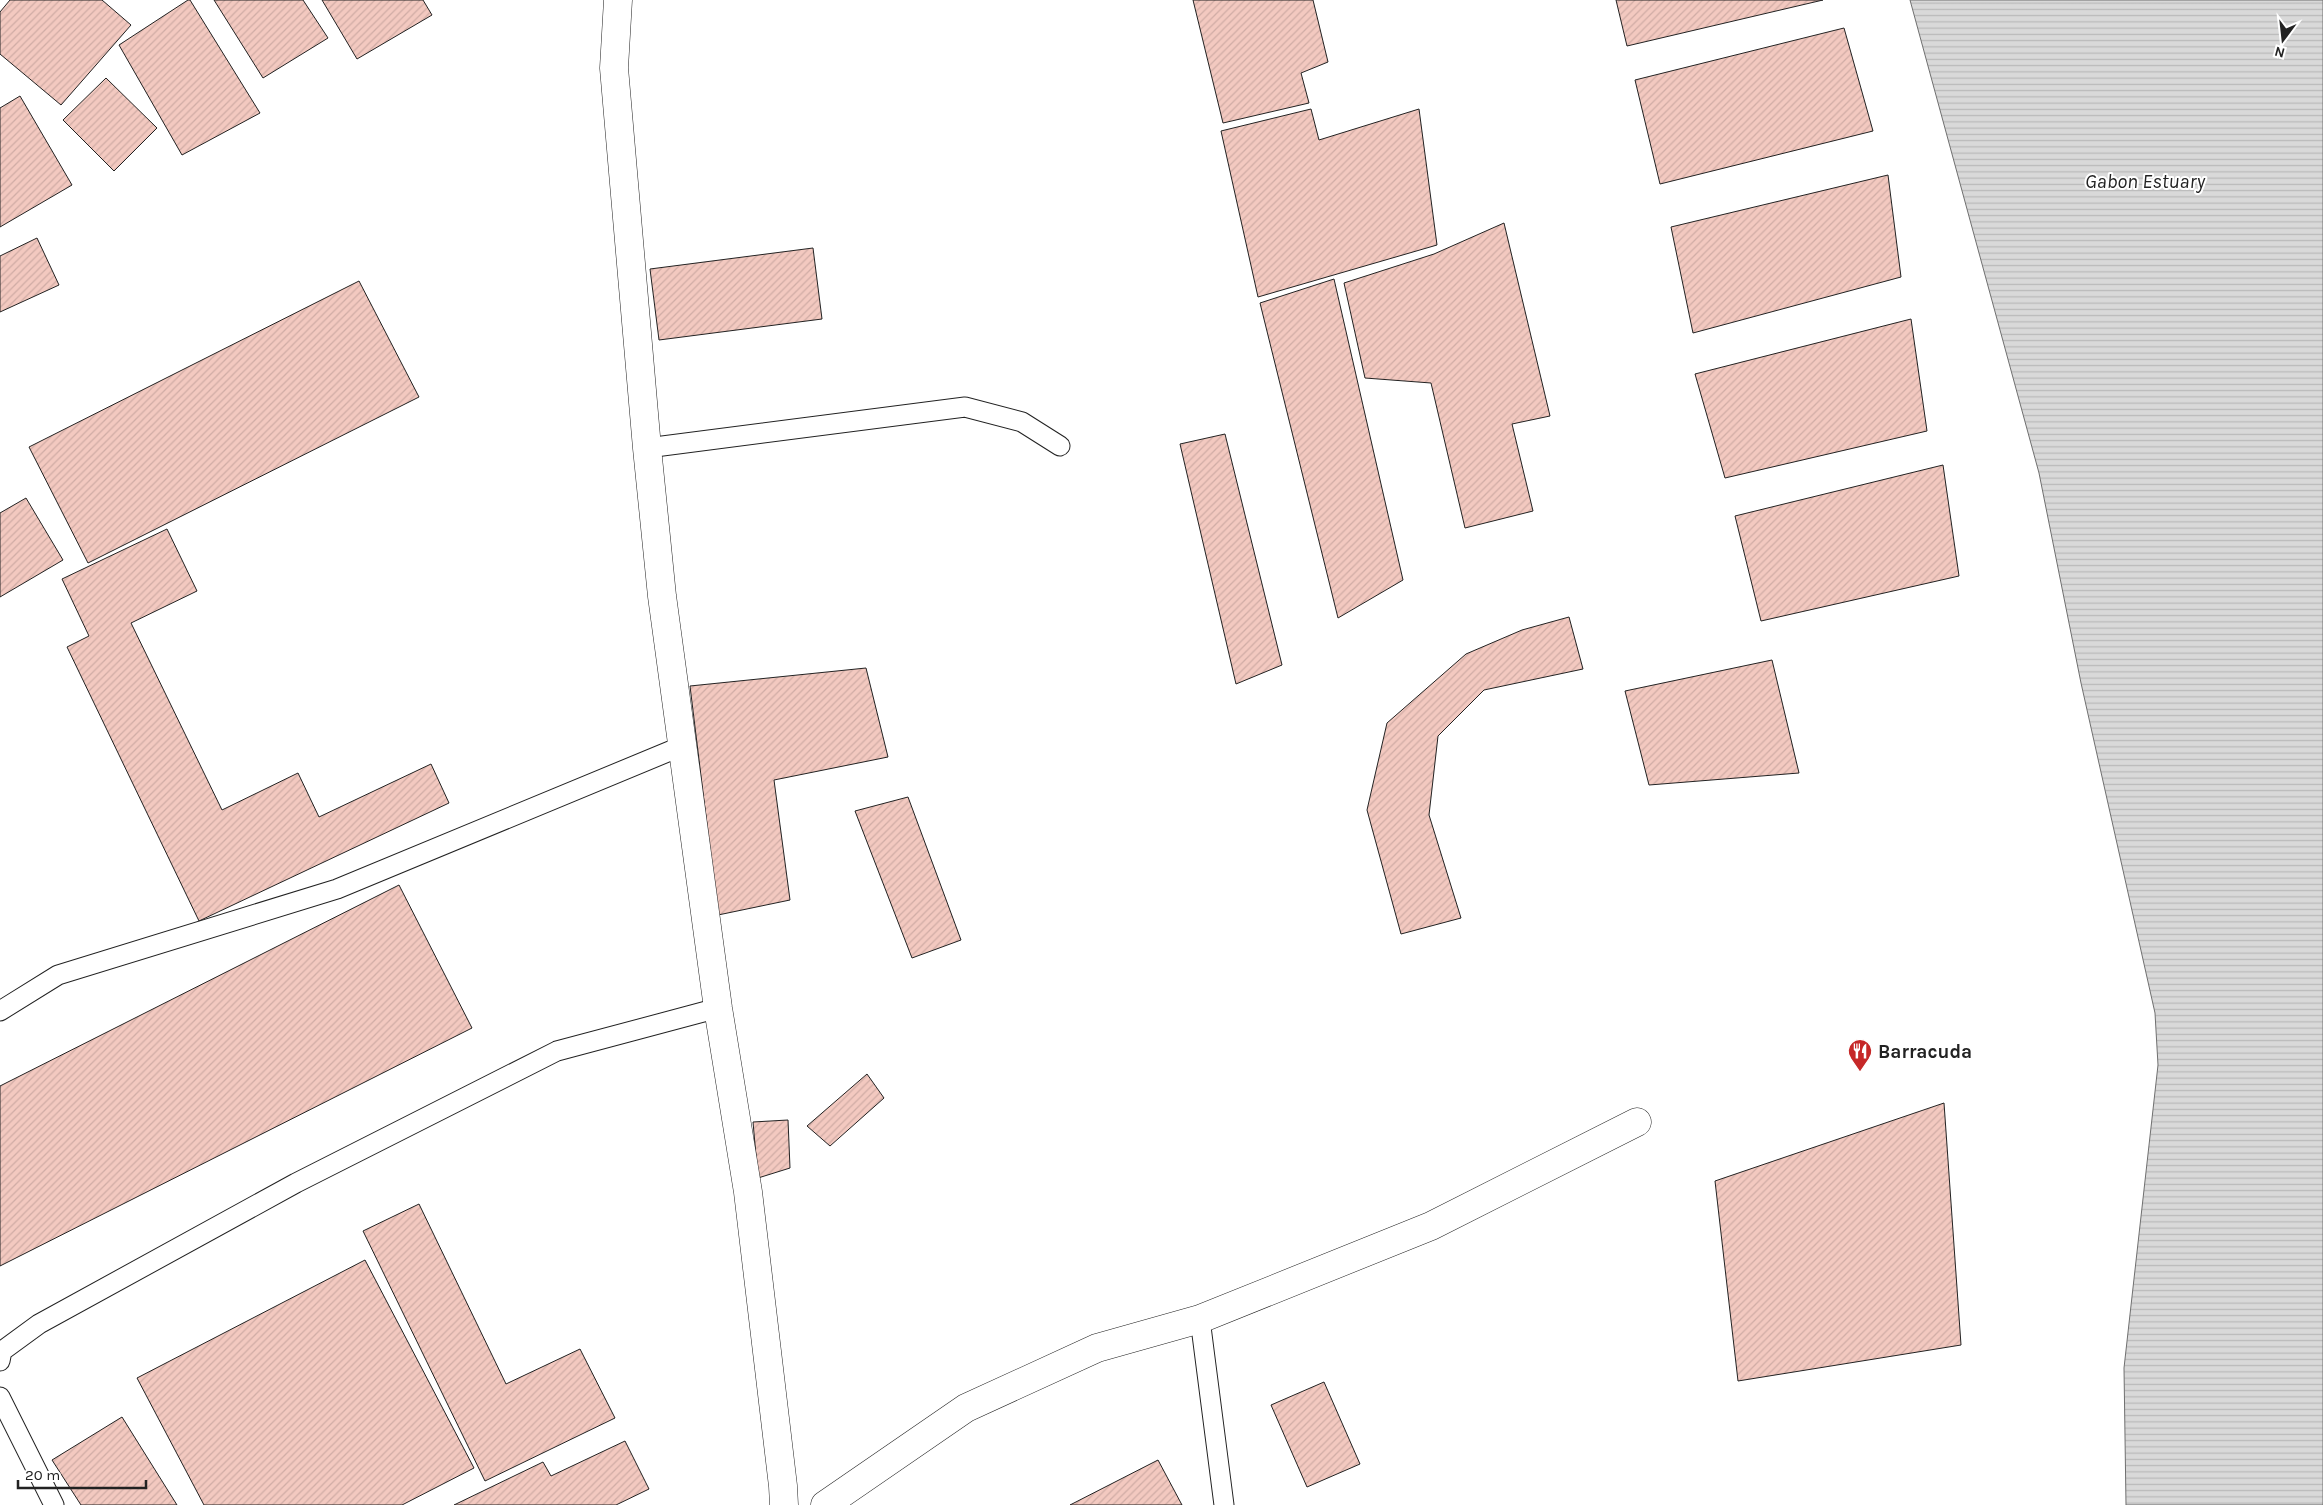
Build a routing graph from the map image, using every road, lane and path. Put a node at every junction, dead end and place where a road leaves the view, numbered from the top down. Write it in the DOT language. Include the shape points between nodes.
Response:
graph roads {
  1 [pos="618,0"];
  2 [pos="1060,446"];
  3 [pos="647,448"];
  4 [pos="682,746"];
  5 [pos="718,1008"];
  6 [pos="0,1011"];
  7 [pos="1637,1122"];
  8 [pos="1200,1319"];
  9 [pos="0,1361"];
  10 [pos="0,1397"];
  11 [pos="54,1505"];
  12 [pos="784,1505"];
  13 [pos="825,1505"];
  14 [pos="1224,1505"];
  1 -- 3 [label="street" via="614,68"];
  2 -- 3 [label="lane" via="1022,422 965,407"];
  3 -- 4 [label="street"];
  4 -- 5 [label="street"];
  4 -- 6 [label="lane" via="337,889 58,975"];
  5 -- 9 [label="lane" via="556,1051 296,1183 39,1324 2,1351"];
  5 -- 12 [label="street" via="748,1192"];
  7 -- 8 [label="street" via="1431,1226"];
  8 -- 13 [label="street" via="1097,1348 966,1408"];
  8 -- 14 [label="lane"];
  10 -- 11 [label="lane"];
}
